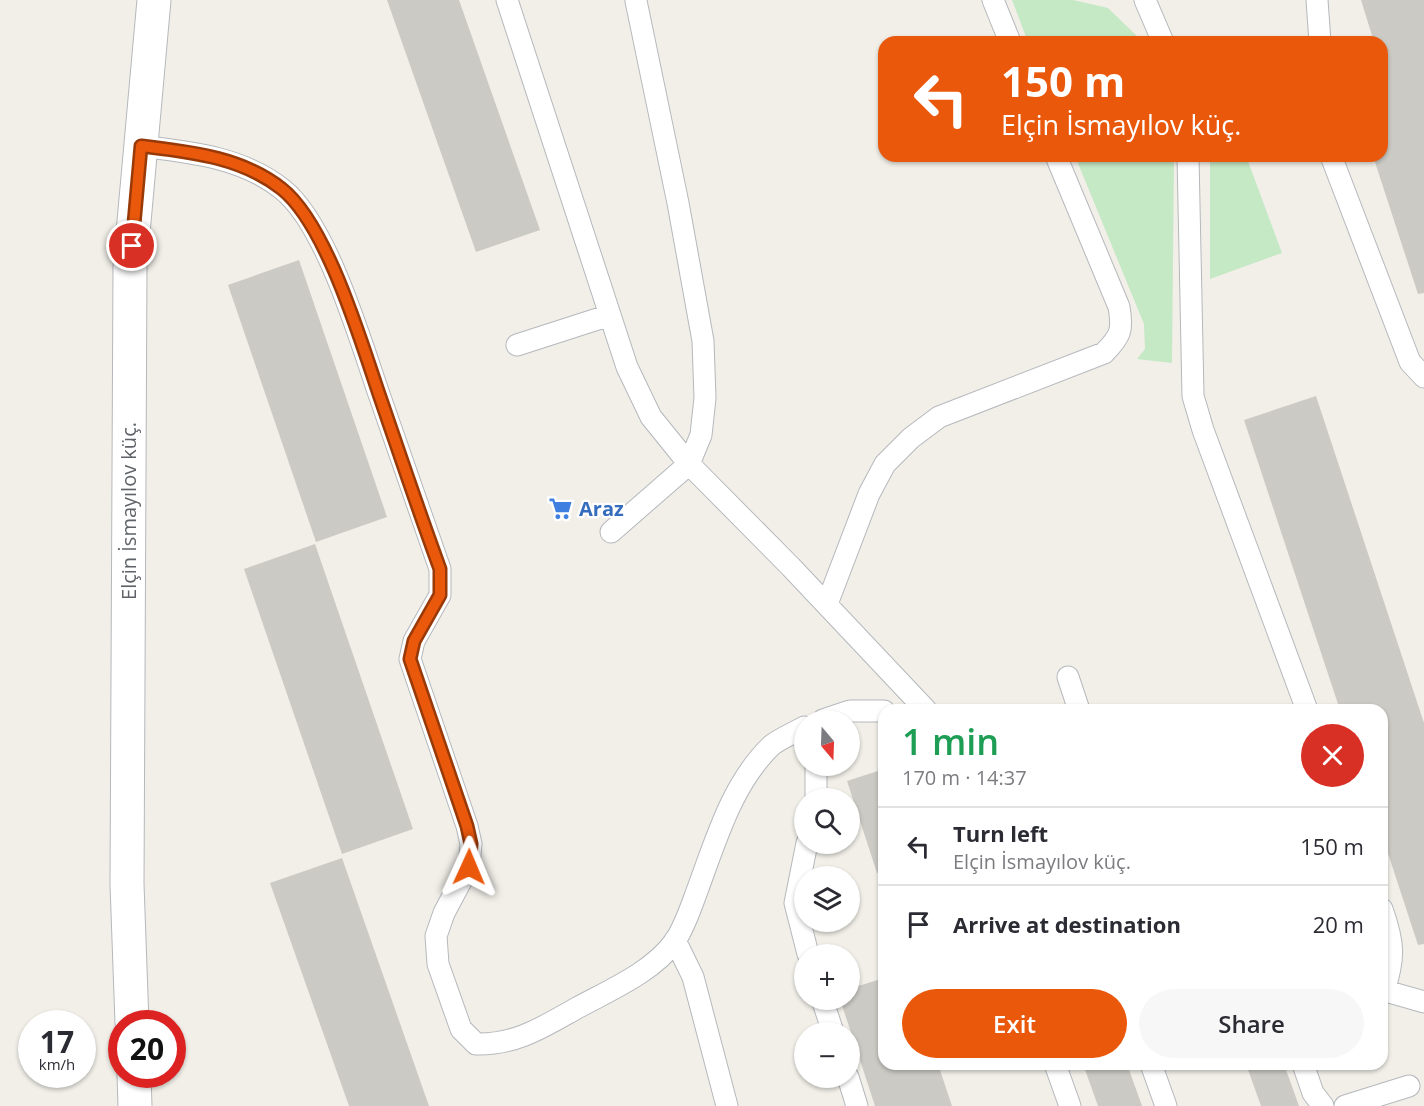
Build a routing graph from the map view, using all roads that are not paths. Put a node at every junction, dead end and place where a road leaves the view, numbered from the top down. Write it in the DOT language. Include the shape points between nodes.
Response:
graph roads {
  1 [pos="154,0"];
  2 [pos="507,0"];
  3 [pos="993,0"];
  4 [pos="1145,0"];
  5 [pos="1317,0"];
  6 [pos="636,1"];
  7 [pos="1008,36"];
  8 [pos="1160,36"];
  9 [pos="1320,36"];
  10 [pos="141,146"];
  11 [pos="1059,162"];
  12 [pos="1188,162"];
  13 [pos="1333,162"];
  14 [pos="610,315"];
  15 [pos="517,345"];
  16 [pos="1424,377"];
  17 [pos="689,464"];
  18 [pos="611,532"];
  19 [pos="826,604"];
  20 [pos="1068,677"];
  21 [pos="920,704"];
  22 [pos="1077,704"];
  23 [pos="1305,704"];
  24 [pos="860,711"];
  25 [pos="878,711"];
  26 [pos="794,733"];
  27 [pos="805,854"];
  28 [pos="1388,927"];
  29 [pos="675,940"];
  30 [pos="805,944"];
  31 [pos="1388,976"];
  32 [pos="1388,991"];
  33 [pos="1424,1002"];
  34 [pos="132,1010"];
  35 [pos="1057,1070"];
  36 [pos="1153,1070"];
  37 [pos="1305,1070"];
  38 [pos="1409,1086"];
  39 [pos="134,1088"];
  40 [pos="851,1088"];
  41 [pos="135,1106"];
  42 [pos="727,1106"];
  43 [pos="857,1106"];
  44 [pos="1070,1106"];
  45 [pos="1166,1106"];
  46 [pos="1323,1106"];
  47 [pos="1345,1106"];
  1 -- 10 [label="street, Elçin İsmayılov küç."];
  2 -- 14 [label="lane"];
  3 -- 7 [label="lane"];
  4 -- 8 [label="lane"];
  5 -- 9 [label="lane"];
  6 -- 17 [label="lane" via="703,341 705,398 701,435"];
  10 -- 29 [label="lane" via="188,152 247,167 283,190 309,221 346,298 440,569 440,595 414,641 410,659 471,844 469,867 436,936 438,964 461,1029 476,1044 530,1035 627,980 657,960"];
  10 -- 34 [label="street, Elçin İsmayılov küç." via="130,266 129,356 128,884"];
  11 -- 19 [label="lane" via="1119,307 1122,326 1116,341 1104,353 1086,361 939,417 911,438 885,464 869,494"];
  12 -- 23 [label="lane" via="1193,396"];
  13 -- 16 [label="lane" via="1410,362"];
  14 -- 15 [label="lane"];
  14 -- 17 [label="lane" via="627,368 651,417"];
  17 -- 18 [label="lane"];
  17 -- 19 [label="lane"];
  19 -- 21 [label="lane"];
  20 -- 22 [label="lane"];
  24 -- 25 [label="lane"];
  26 -- 29 [label="lane" via="774,744 751,768 728,810"];
  27 -- 30 [label="lane" via="795,903"];
  28 -- 31 [label="lane" via="1393,963"];
  29 -- 42 [label="lane" via="693,977"];
  32 -- 33 [label="lane"];
  35 -- 44 [label="lane"];
  36 -- 45 [label="lane"];
  37 -- 46 [label="lane" via="1313,1093"];
  38 -- 47 [label="lane"];
  39 -- 41 [label="street"];
  40 -- 43 [label="lane"];
}
